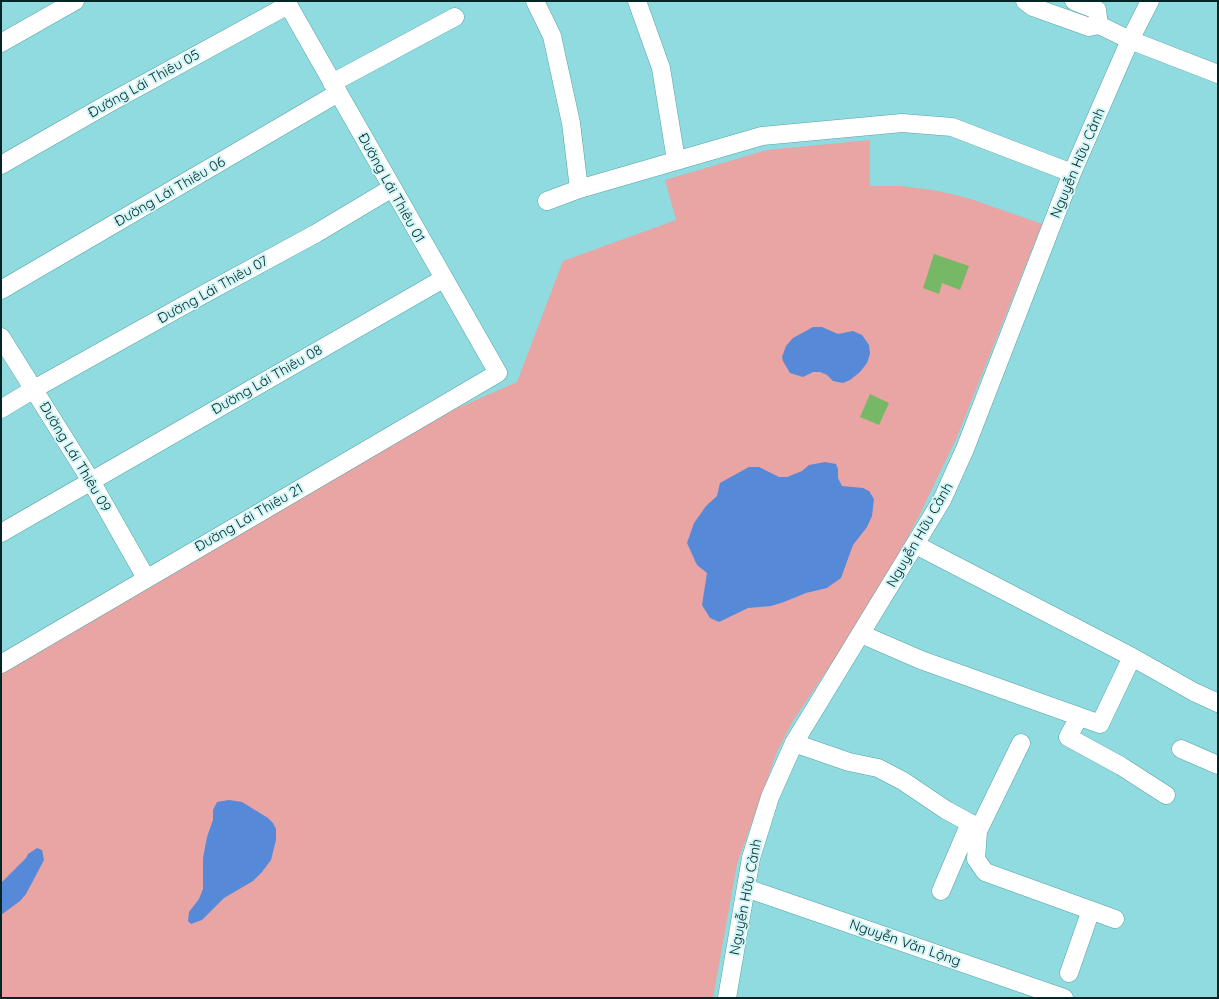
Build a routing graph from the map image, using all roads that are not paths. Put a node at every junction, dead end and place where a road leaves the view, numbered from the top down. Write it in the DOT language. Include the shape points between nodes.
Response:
graph roads {
  1 [pos="75,1"];
  2 [pos="535,1"];
  3 [pos="637,1"];
  4 [pos="1025,1"];
  5 [pos="1074,1"];
  6 [pos="1150,1"];
  7 [pos="287,3"];
  8 [pos="456,17"];
  9 [pos="1099,24"];
  10 [pos="1130,40"];
  11 [pos="1,43"];
  12 [pos="1218,74"];
  13 [pos="335,88"];
  14 [pos="676,160"];
  15 [pos="1,165"];
  16 [pos="1072,173"];
  17 [pos="392,188"];
  18 [pos="579,189"];
  19 [pos="547,201"];
  20 [pos="443,279"];
  21 [pos="1,290"];
  22 [pos="1,337"];
  23 [pos="498,373"];
  24 [pos="34,389"];
  25 [pos="1,410"];
  26 [pos="91,481"];
  27 [pos="1,533"];
  28 [pos="916,545"];
  29 [pos="146,578"];
  30 [pos="861,634"];
  31 [pos="1132,657"];
  32 [pos="1,664"];
  33 [pos="1218,703"];
  34 [pos="1079,717"];
  35 [pos="794,743"];
  36 [pos="1021,744"];
  37 [pos="1181,749"];
  38 [pos="1218,765"];
  39 [pos="1166,795"];
  40 [pos="974,827"];
  41 [pos="746,888"];
  42 [pos="941,890"];
  43 [pos="1091,910"];
  44 [pos="1115,918"];
  45 [pos="1069,974"];
  46 [pos="731,997"];
  47 [pos="1064,998"];
  1 -- 11 [label="street"];
  2 -- 18 [label="street" via="552,36 571,123"];
  3 -- 14 [label="street" via="661,68"];
  4 -- 9 [label="street" via="1033,7 1090,27"];
  5 -- 9 [label="street" via="1097,10"];
  6 -- 10 [label="street, Nguyễn Hữu Cảnh"];
  7 -- 13 [label="street, Đường Lái Thiêu 01"];
  7 -- 15 [label="street, Đường Lái Thiêu 05"];
  8 -- 13 [label="street, Đường Lái Thiêu 06"];
  9 -- 10 [label="street"];
  10 -- 12 [label="street"];
  10 -- 16 [label="street, Nguyễn Hữu Cảnh"];
  13 -- 17 [label="street, Đường Lái Thiêu 01"];
  13 -- 21 [label="street, Đường Lái Thiêu 06"];
  14 -- 16 [label="street" via="762,136 902,123 952,127"];
  14 -- 18 [label="street"];
  16 -- 28 [label="street, Nguyễn Hữu Cảnh" via="954,474"];
  17 -- 20 [label="street, Đường Lái Thiêu 01"];
  17 -- 24 [label="street, Đường Lái Thiêu 07"];
  18 -- 19 [label="street"];
  20 -- 23 [label="street, Đường Lái Thiêu 01"];
  20 -- 26 [label="street, Đường Lái Thiêu 08"];
  22 -- 24 [label="street, Đường Lái Thiêu 09"];
  23 -- 29 [label="street, Đường Lái Thiêu 21"];
  24 -- 25 [label="street, Đường Lái Thiêu 07"];
  24 -- 26 [label="street, Đường Lái Thiêu 09"];
  26 -- 27 [label="street, Đường Lái Thiêu 08"];
  26 -- 29 [label="street, Đường Lái Thiêu 09"];
  28 -- 30 [label="street, Nguyễn Hữu Cảnh"];
  28 -- 31 [label="street"];
  29 -- 32 [label="street, Đường Lái Thiêu 21"];
  30 -- 34 [label="street" via="921,660"];
  30 -- 35 [label="street, Nguyễn Hữu Cảnh"];
  31 -- 33 [label="street"];
  31 -- 34 [label="street" via="1100,724"];
  34 -- 39 [label="street" via="1068,737"];
  35 -- 40 [label="street" via="849,762 878,768"];
  35 -- 41 [label="street, Nguyễn Hữu Cảnh" via="770,797 751,858"];
  36 -- 40 [label="street"];
  37 -- 38 [label="street"];
  40 -- 42 [label="street"];
  40 -- 43 [label="street" via="976,859 985,872"];
  41 -- 46 [label="street, Nguyễn Hữu Cảnh"];
  41 -- 47 [label="street, Nguyễn Văn Lộng"];
  43 -- 44 [label="street"];
  43 -- 45 [label="street"];
}
